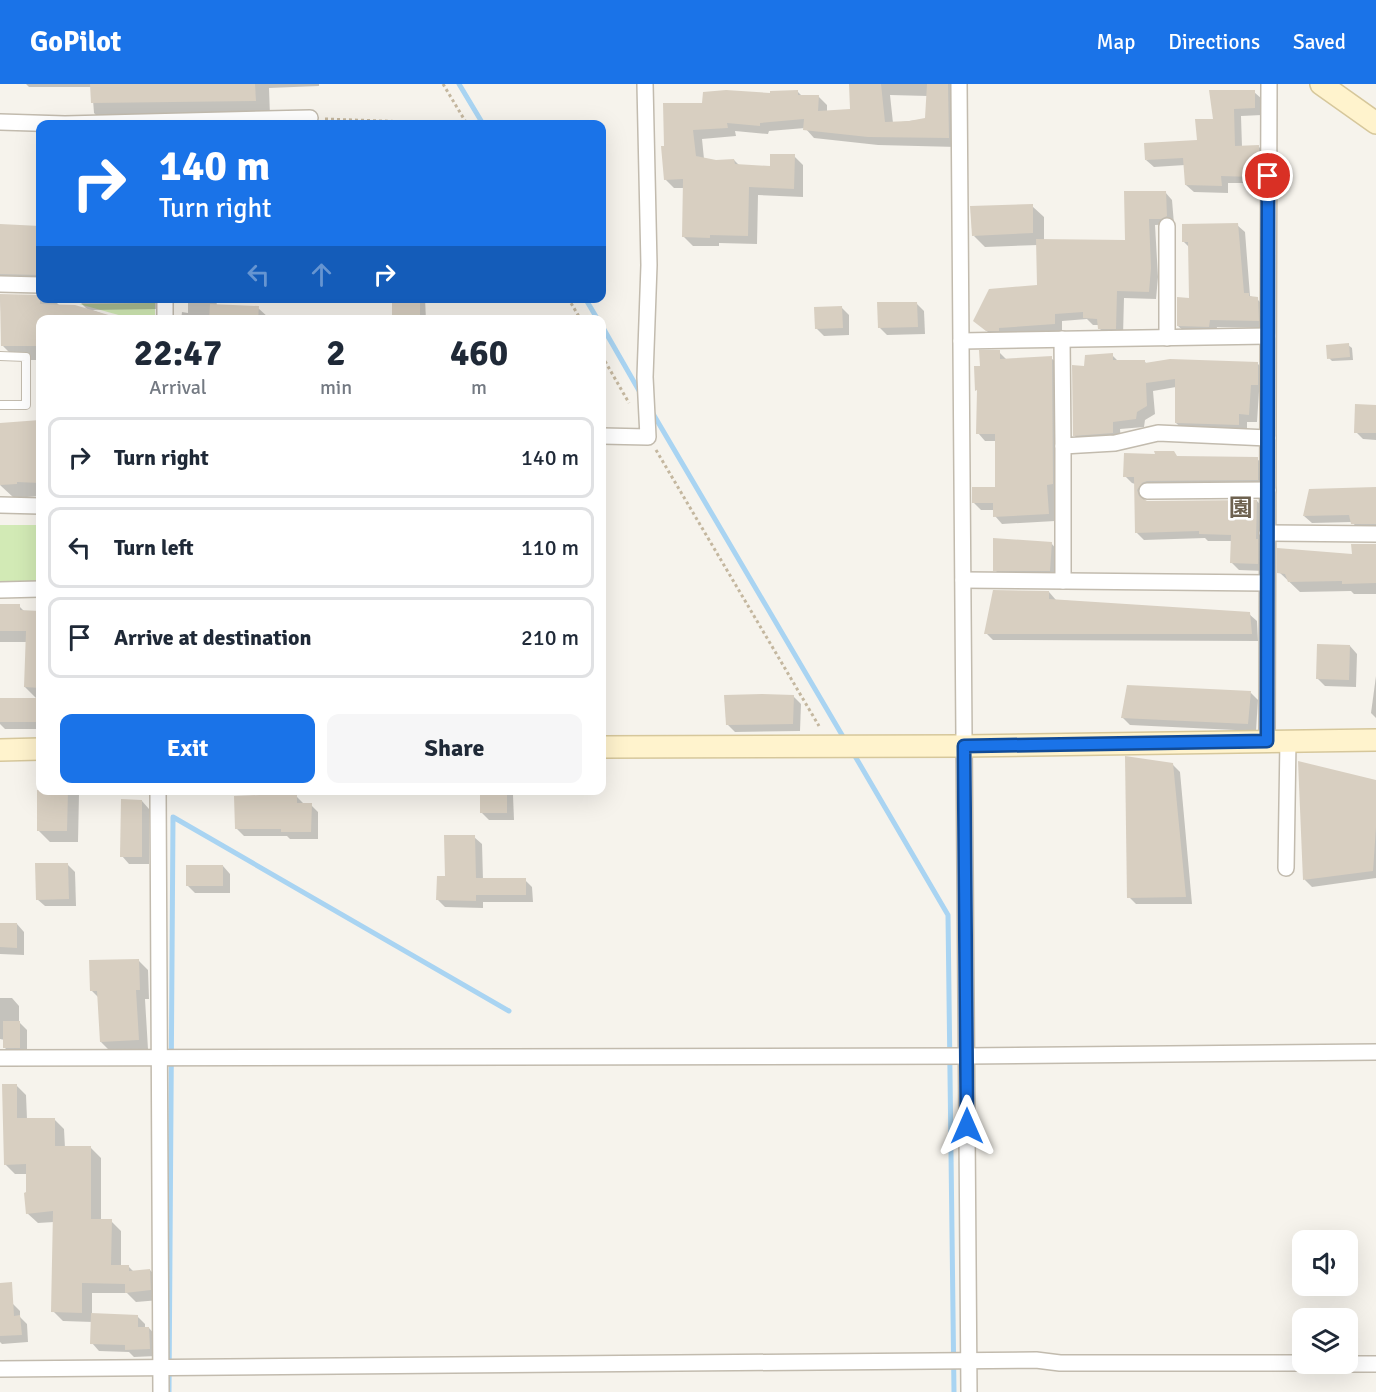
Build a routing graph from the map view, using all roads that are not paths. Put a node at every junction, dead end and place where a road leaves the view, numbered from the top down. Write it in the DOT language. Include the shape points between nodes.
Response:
graph roads {
  1 [pos="645,84"];
  2 [pos="959,84"];
  3 [pos="1269,84"];
  4 [pos="1321,84"];
  5 [pos="310,118"];
  6 [pos="275,120"];
  7 [pos="0,122"];
  8 [pos="36,123"];
  9 [pos="1376,123"];
  10 [pos="1167,226"];
  11 [pos="0,284"];
  12 [pos="36,285"];
  13 [pos="1268,336"];
  14 [pos="1167,338"];
  15 [pos="1062,339"];
  16 [pos="961,341"];
  17 [pos="0,356"];
  18 [pos="0,405"];
  19 [pos="606,436"];
  20 [pos="1268,438"];
  21 [pos="1063,446"];
  22 [pos="1147,490"];
  23 [pos="1268,490"];
  24 [pos="0,505"];
  25 [pos="36,506"];
  26 [pos="1268,533"];
  27 [pos="1376,534"];
  28 [pos="963,580"];
  29 [pos="1063,581"];
  30 [pos="1267,583"];
  31 [pos="36,589"];
  32 [pos="0,590"];
  33 [pos="1376,740"];
  34 [pos="1277,741"];
  35 [pos="964,746"];
  36 [pos="606,747"];
  37 [pos="0,750"];
  38 [pos="36,750"];
  39 [pos="158,795"];
  40 [pos="1286,868"];
  41 [pos="1376,1052"];
  42 [pos="966,1056"];
  43 [pos="160,1057"];
  44 [pos="0,1058"];
  45 [pos="969,1361"];
  46 [pos="1292,1363"];
  47 [pos="1358,1364"];
  48 [pos="1376,1364"];
  49 [pos="161,1368"];
  50 [pos="0,1369"];
  51 [pos="161,1392"];
  52 [pos="969,1392"];
  1 -- 19 [label="street" via="648,437"];
  2 -- 16 [label="street"];
  3 -- 13 [label="street"];
  4 -- 9 [label="street"];
  5 -- 6 [label="street"];
  7 -- 8 [label="street"];
  10 -- 14 [label="street"];
  11 -- 12 [label="street"];
  13 -- 14 [label="street"];
  13 -- 20 [label="street"];
  14 -- 15 [label="street"];
  15 -- 16 [label="street"];
  15 -- 21 [label="street"];
  16 -- 28 [label="street"];
  17 -- 18 [label="lane" via="26,357 26,405"];
  20 -- 21 [label="street" via="1158,433 1115,443"];
  20 -- 23 [label="street"];
  21 -- 29 [label="street"];
  22 -- 23 [label="street"];
  23 -- 26 [label="street"];
  24 -- 25 [label="street"];
  26 -- 27 [label="street"];
  26 -- 30 [label="street"];
  28 -- 29 [label="street"];
  28 -- 35 [label="street"];
  29 -- 30 [label="street"];
  30 -- 34 [label="street"];
  31 -- 32 [label="street"];
  33 -- 34 [label="street"];
  34 -- 35 [label="street"];
  34 -- 40 [label="street"];
  35 -- 36 [label="street"];
  35 -- 42 [label="street"];
  37 -- 38 [label="street"];
  39 -- 43 [label="street"];
  41 -- 42 [label="street"];
  42 -- 43 [label="street"];
  42 -- 45 [label="street"];
  43 -- 44 [label="street"];
  43 -- 49 [label="street"];
  45 -- 46 [label="street"];
  45 -- 49 [label="street"];
  45 -- 52 [label="street"];
  47 -- 48 [label="street"];
  49 -- 50 [label="street"];
  49 -- 51 [label="street"];
}
